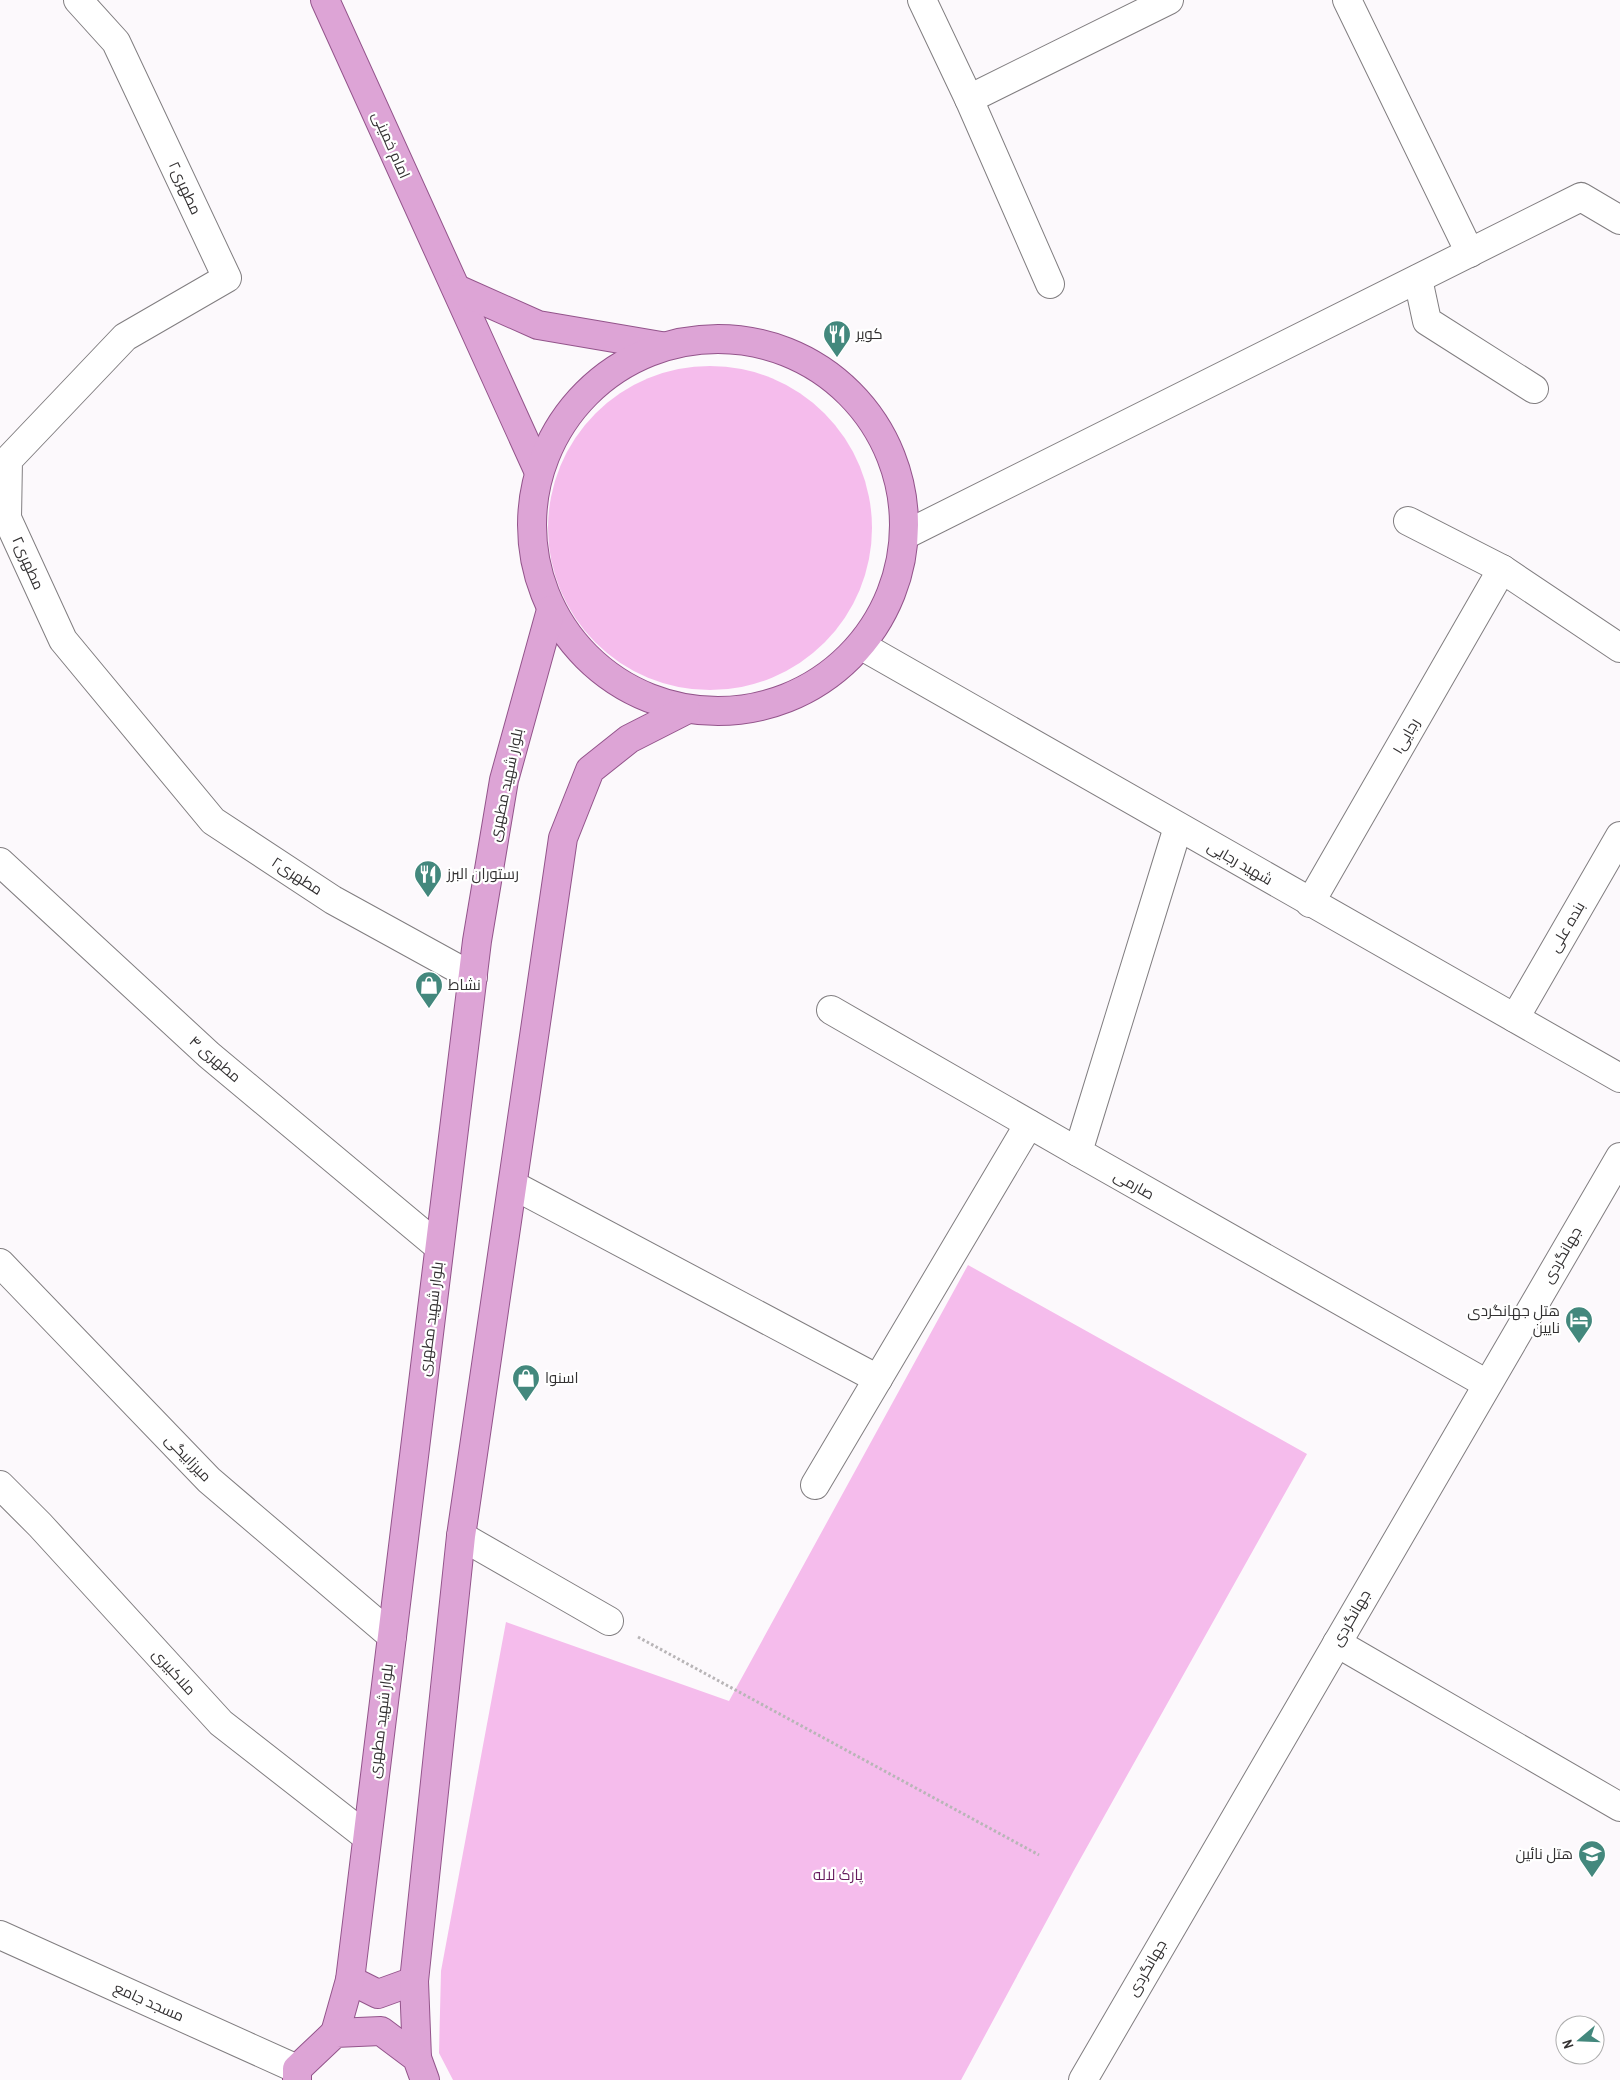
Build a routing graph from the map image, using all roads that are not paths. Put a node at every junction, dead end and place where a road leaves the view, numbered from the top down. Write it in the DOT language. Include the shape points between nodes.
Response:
graph roads {
  1 [pos="78,0"];
  2 [pos="325,0"];
  3 [pos="922,0"];
  4 [pos="1169,0"];
  5 [pos="1347,0"];
  6 [pos="969,99"];
  7 [pos="1620,220"];
  8 [pos="1470,253"];
  9 [pos="1418,279"];
  10 [pos="1050,284"];
  11 [pos="457,290"];
  12 [pos="661,346"];
  13 [pos="1534,389"];
  14 [pos="538,470"];
  15 [pos="4,521"];
  16 [pos="1408,521"];
  17 [pos="905,535"];
  18 [pos="1502,569"];
  19 [pos="551,610"];
  20 [pos="862,646"];
  21 [pos="1620,648"];
  22 [pos="686,710"];
  23 [pos="1178,828"];
  24 [pos="1620,836"];
  25 [pos="0,862"];
  26 [pos="1310,903"];
  27 [pos="473,977"];
  28 [pos="831,1010"];
  29 [pos="1515,1018"];
  30 [pos="1620,1078"];
  31 [pos="1029,1124"];
  32 [pos="1078,1152"];
  33 [pos="1620,1157"];
  34 [pos="513,1185"];
  35 [pos="440,1247"];
  36 [pos="0,1263"];
  37 [pos="878,1379"];
  38 [pos="1488,1384"];
  39 [pos="0,1485"];
  40 [pos="815,1485"];
  41 [pos="461,1536"];
  42 [pos="609,1621"];
  43 [pos="392,1636"];
  44 [pos="1337,1643"];
  45 [pos="1620,1807"];
  46 [pos="367,1837"];
  47 [pos="0,1935"];
  48 [pos="350,1980"];
  49 [pos="414,1981"];
  50 [pos="335,2033"];
  51 [pos="421,2069"];
  52 [pos="297,2075"];
  53 [pos="1082,2080"];
  1 -- 15 [label="street, مطهری۲" via="116,42 227,278 126,337 8,460"];
  2 -- 11 [label="main road, امام خمینی"];
  3 -- 6 [label="street"];
  4 -- 6 [label="street"];
  5 -- 8 [label="street"];
  6 -- 10 [label="street"];
  7 -- 8 [label="street" via="1581,197"];
  8 -- 9 [label="street"];
  9 -- 13 [label="street" via="1427,321"];
  9 -- 17 [label="street"];
  11 -- 12 [label="main road" via="538,325"];
  11 -- 14 [label="main road, امام خمینی"];
  12 -- 14 [label="main road" via="607,373 589,391 565,416"];
  12 -- 17 [label="main road" via="720,337 779,348 832,376 877,428 898,475"];
  14 -- 19 [label="main road" via="530,517 535,565"];
  15 -- 27 [label="street, مطهری۲" via="62,640 214,821 333,900"];
  16 -- 18 [label="street"];
  17 -- 20 [label="main road" via="892,594"];
  18 -- 21 [label="street"];
  18 -- 26 [label="street, رجایی۱"];
  19 -- 22 [label="main road" via="585,657 631,692"];
  19 -- 27 [label="main road, بلوار شهید مطهری" via="504,780"];
  20 -- 22 [label="main road" via="826,679 782,702 735,713"];
  20 -- 23 [label="street, شهید رجایی"];
  22 -- 34 [label="main road" via="629,739 590,770 563,838"];
  23 -- 26 [label="street, شهید رجایی"];
  23 -- 32 [label="street"];
  24 -- 29 [label="street, بنده علی"];
  25 -- 35 [label="street, مطهری ۴" via="209,1055"];
  26 -- 29 [label="street, شهید رجایی"];
  27 -- 35 [label="main road, بلوار شهید مطهری"];
  28 -- 31 [label="street, صارمی"];
  29 -- 30 [label="street, شهید رجایی"];
  31 -- 32 [label="street, صارمی"];
  31 -- 37 [label="street"];
  32 -- 38 [label="street, صارمی"];
  33 -- 38 [label="street, جهانگردی"];
  34 -- 37 [label="street"];
  34 -- 41 [label="main road"];
  35 -- 43 [label="main road, بلوار شهید مطهری"];
  36 -- 43 [label="street, میرزابیگی" via="209,1480"];
  37 -- 40 [label="street"];
  38 -- 44 [label="street, جهانگردی"];
  39 -- 46 [label="street, ملاکبیری" via="221,1723"];
  41 -- 42 [label="street"];
  41 -- 49 [label="main road"];
  43 -- 46 [label="main road, بلوار شهید مطهری"];
  44 -- 45 [label="street"];
  44 -- 53 [label="street, جهانگردی"];
  46 -- 48 [label="main road, بلوار شهید مطهری"];
  47 -- 52 [label="street, مسجد جامع"];
  48 -- 49 [label="main road" via="378,1994"];
  48 -- 50 [label="main road, بلوار شهید مطهری"];
  49 -- 51 [label="main road"];
  50 -- 51 [label="main road" via="381,2031"];
  50 -- 52 [label="main road"];
}
